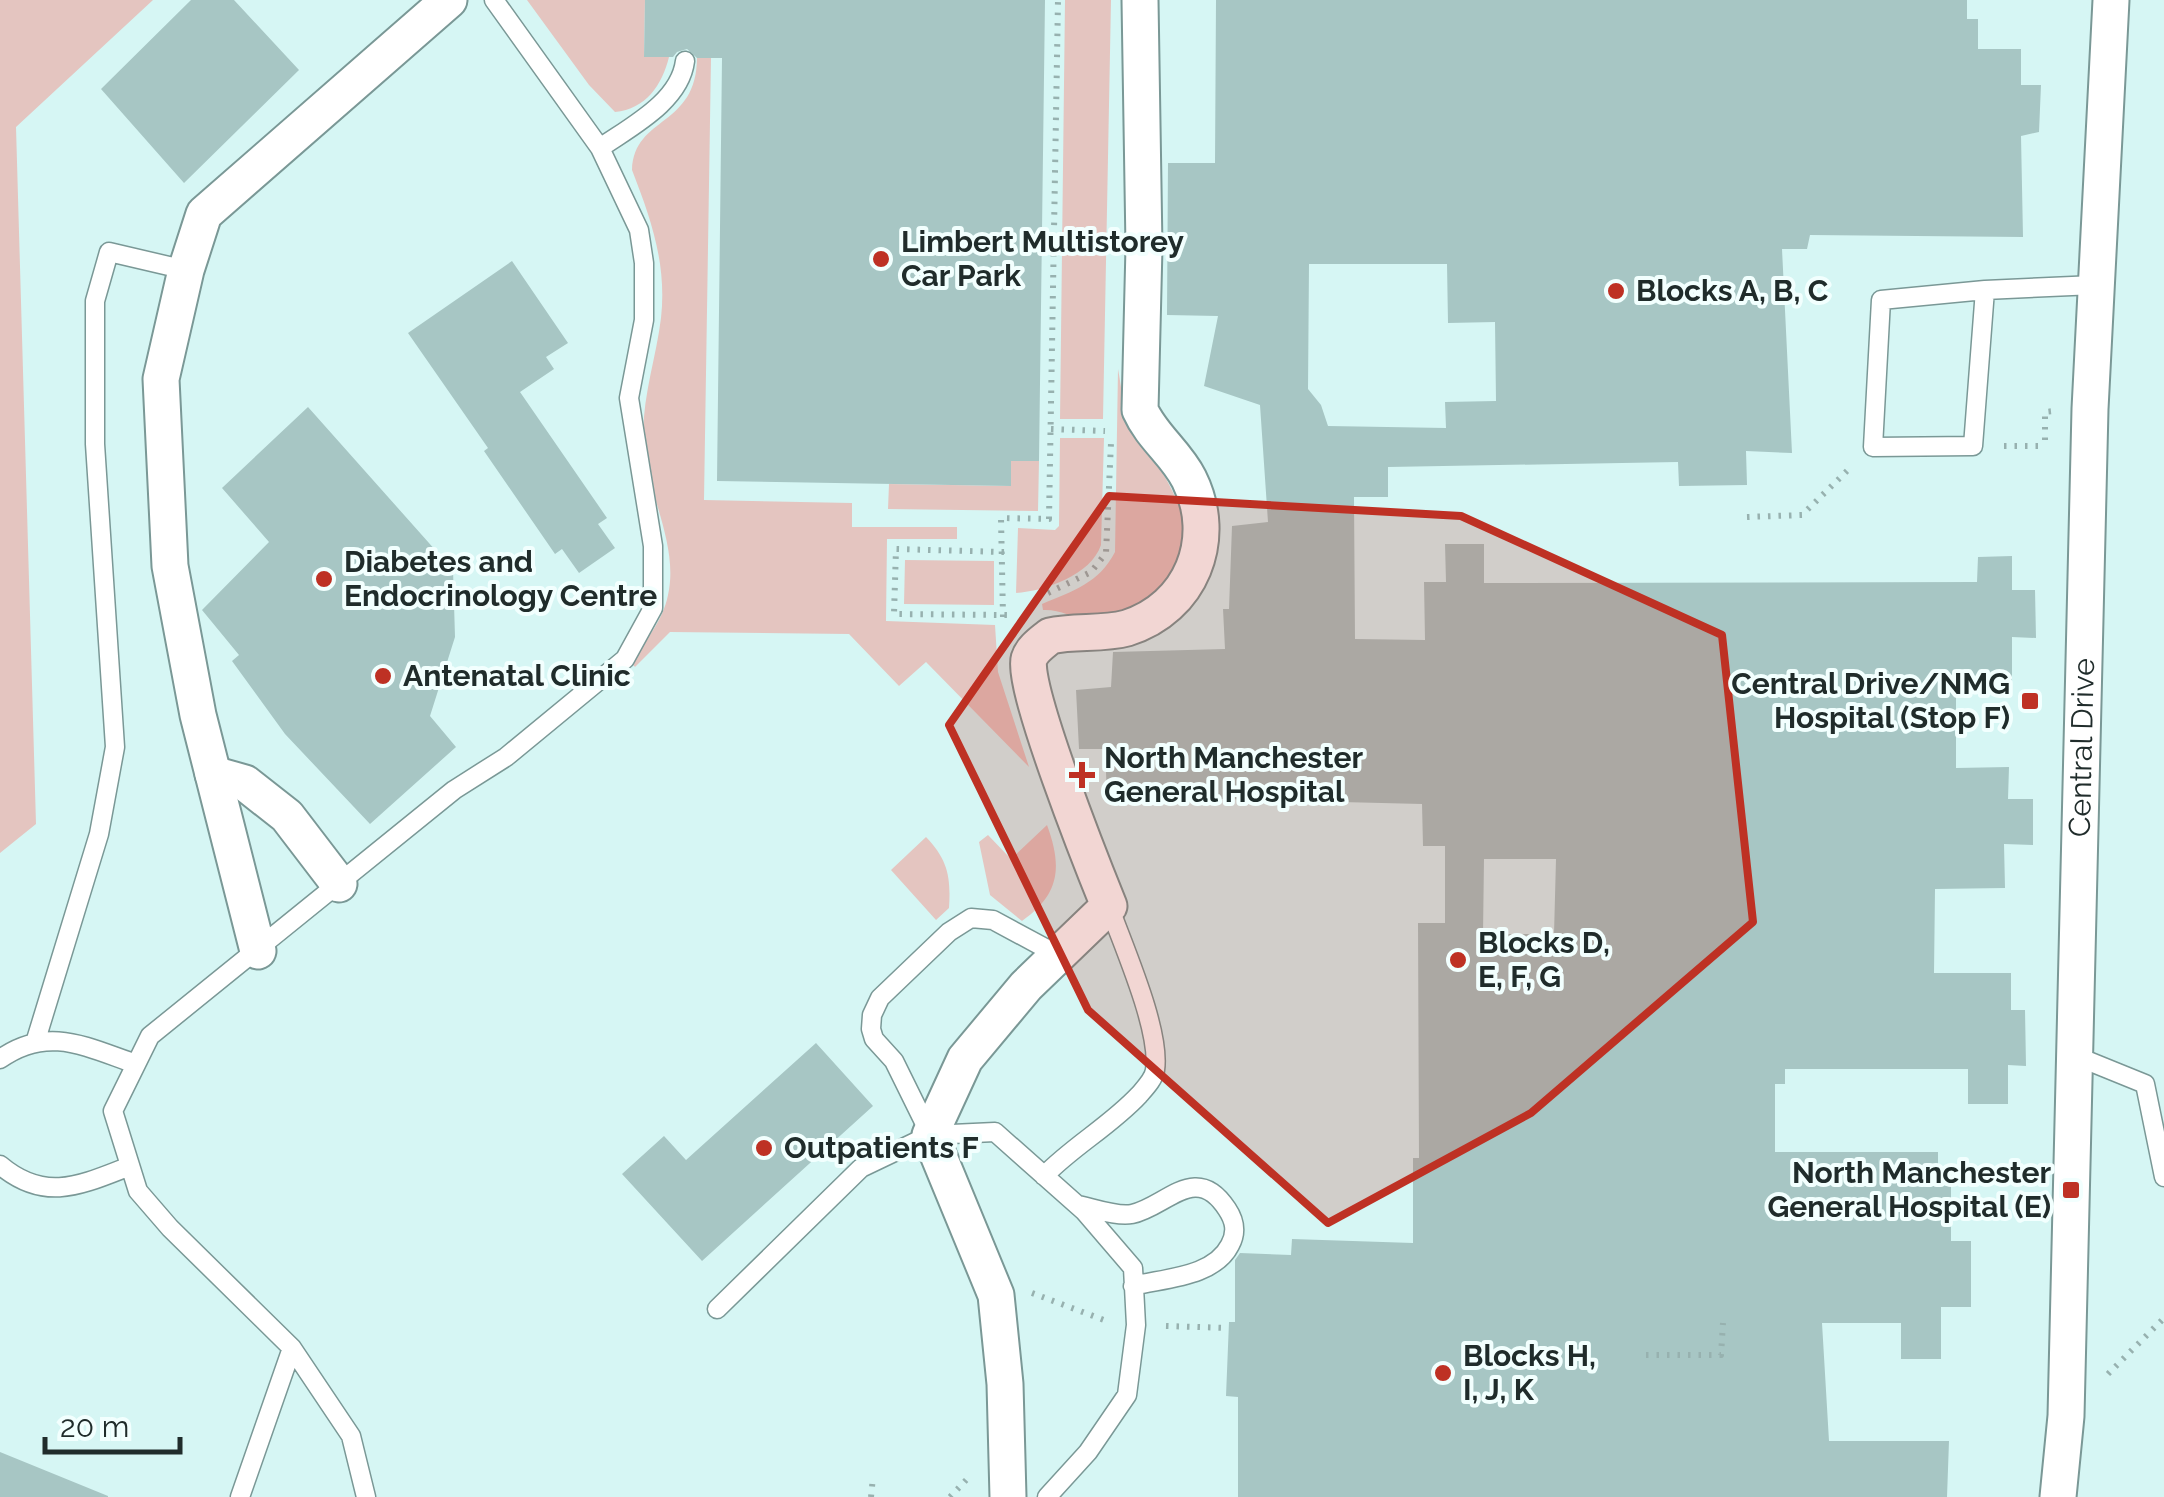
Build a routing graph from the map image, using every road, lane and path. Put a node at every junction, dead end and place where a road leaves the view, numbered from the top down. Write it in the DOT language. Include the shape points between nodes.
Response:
graph roads {
  1 [pos="449,0"];
  2 [pos="494,0"];
  3 [pos="1058,0"];
  4 [pos="1140,0"];
  5 [pos="2112,0"];
  6 [pos="685,61"];
  7 [pos="600,148"];
  8 [pos="186,270"];
  9 [pos="2095,285"];
  10 [pos="1985,290"];
  11 [pos="2045,412"];
  12 [pos="1111,423"];
  13 [pos="1051,428"];
  14 [pos="1100,431"];
  15 [pos="1973,446"];
  16 [pos="1872,447"];
  17 [pos="1747,517"];
  18 [pos="1004,552"];
  19 [pos="1036,600"];
  20 [pos="1020,608"];
  21 [pos="1003,617"];
  22 [pos="213,774"];
  23 [pos="339,884"];
  24 [pos="1108,906"];
  25 [pos="258,951"];
  26 [pos="1058,956"];
  27 [pos="35,1042"];
  28 [pos="2076,1056"];
  29 [pos="0,1059"];
  30 [pos="136,1064"];
  31 [pos="930,1135"];
  32 [pos="0,1165"];
  33 [pos="130,1166"];
  34 [pos="1044,1176"];
  35 [pos="2164,1177"];
  36 [pos="1078,1205"];
  37 [pos="1133,1286"];
  38 [pos="717,1309"];
  39 [pos="2164,1318"];
  40 [pos="1723,1323"];
  41 [pos="292,1348"];
  42 [pos="1646,1355"];
  43 [pos="2066,1416"];
  44 [pos="874,1477"];
  45 [pos="969,1477"];
  46 [pos="240,1497"];
  47 [pos="366,1497"];
  48 [pos="871,1497"];
  49 [pos="950,1497"];
  50 [pos="1008,1497"];
  51 [pos="1046,1497"];
  52 [pos="2058,1497"];
  1 -- 8 [label="street" via="204,214"];
  2 -- 7 [label="lane"];
  3 -- 13 [label="path"];
  4 -- 24 [label="street" via="1140,410 1189,478 1202,526 1200,551 1176,599 1143,622 1106,633 1050,636 1028,662 1053,757"];
  5 -- 9 [label="street, Central Drive"];
  6 -- 7 [label="lane" via="660,104"];
  7 -- 23 [label="lane" via="638,230 644,263 644,320 629,398 652,546 653,608 624,659"];
  8 -- 22 [label="street" via="161,378 170,566"];
  8 -- 27 [label="lane" via="109,252 95,301 95,444 116,747 99,834"];
  9 -- 10 [label="lane"];
  9 -- 28 [label="street, Central Drive"];
  10 -- 15 [label="lane"];
  10 -- 16 [label="lane" via="1881,300"];
  11 -- 15 [label="path" via="2045,446"];
  12 -- 19 [label="path" via="1106,552 1083,578"];
  13 -- 14 [label="path"];
  13 -- 18 [label="path" via="1050,519 1001,518"];
  15 -- 16 [label="lane"];
  16 -- 17 [label="path" via="1802,515"];
  18 -- 21 [label="path"];
  18 -- 21 [label="path" via="896,549 894,614"];
  20 -- 21 [label="path"];
  22 -- 23 [label="street" via="245,783 287,816"];
  22 -- 25 [label="street"];
  23 -- 25 [label="lane"];
  24 -- 26 [label="street"];
  24 -- 34 [label="lane" via="1141,996 1156,1051 1155,1074"];
  25 -- 30 [label="lane" via="150,1036"];
  26 -- 31 [label="street" via="965,1059"];
  26 -- 31 [label="lane" via="993,920 971,918 880,998 871,1030"];
  27 -- 29 [label="lane"];
  27 -- 30 [label="lane" via="57,1038"];
  28 -- 35 [label="lane" via="2145,1084"];
  28 -- 43 [label="street, Central Drive"];
  30 -- 33 [label="lane" via="112,1111"];
  31 -- 34 [label="lane" via="995,1132"];
  31 -- 38 [label="lane" via="861,1168"];
  31 -- 50 [label="street" via="996,1295"];
  32 -- 33 [label="lane" via="44,1188 80,1186"];
  33 -- 41 [label="lane" via="138,1191 160,1216"];
  34 -- 36 [label="lane"];
  36 -- 37 [label="lane" via="1132,1268"];
  36 -- 37 [label="lane" via="1130,1215 1188,1187 1222,1202 1235,1234 1224,1256 1201,1270"];
  37 -- 51 [label="lane" via="1136,1326 1127,1396"];
  39 -- 43 [label="path"];
  40 -- 42 [label="path" via="1721,1355"];
  41 -- 46 [label="lane"];
  41 -- 47 [label="lane" via="351,1436"];
  43 -- 52 [label="street, Central Drive"];
  44 -- 48 [label="path"];
  45 -- 49 [label="path"];
}
